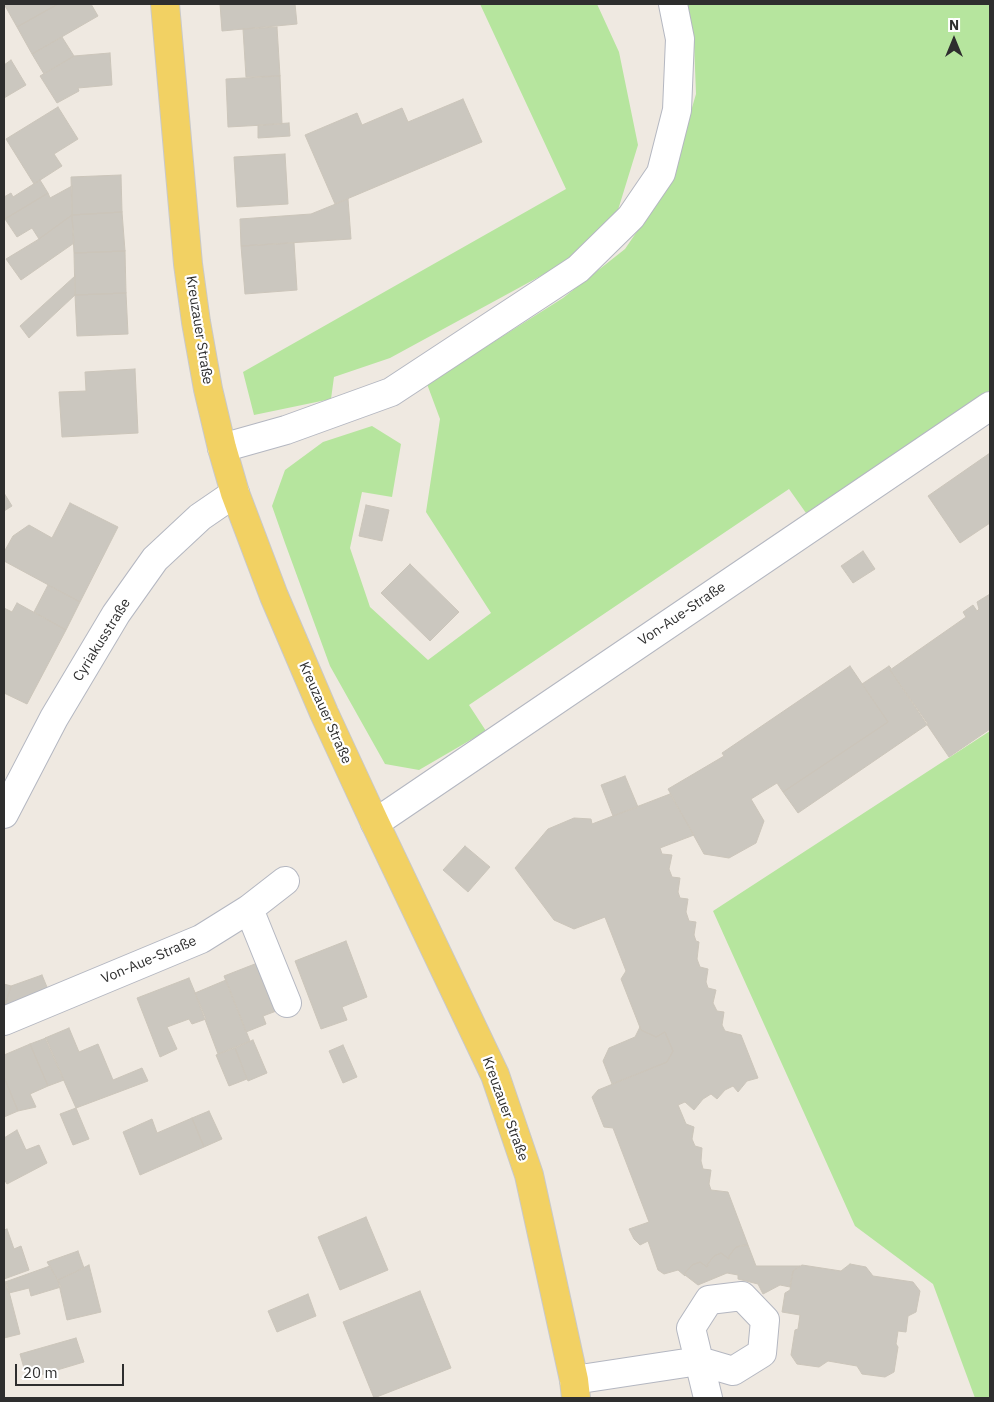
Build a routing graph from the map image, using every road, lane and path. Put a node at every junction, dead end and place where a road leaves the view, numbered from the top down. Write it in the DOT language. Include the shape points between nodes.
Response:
graph roads {
  1 [pos="165,4"];
  2 [pos="673,4"];
  3 [pos="990,406"];
  4 [pos="222,448"];
  5 [pos="235,493"];
  6 [pos="4,814"];
  7 [pos="374,823"];
  8 [pos="285,881"];
  9 [pos="249,909"];
  10 [pos="287,1002"];
  11 [pos="4,1021"];
  12 [pos="575,1389"];
  13 [pos="708,1398"];
  1 -- 4 [label="main road, Kreuzauer Straße" via="188,264 202,359"];
  2 -- 4 [label="street" via="680,39 677,110 661,173 631,217 578,269 391,392 286,430"];
  3 -- 7 [label="street, Von-Aue-Straße"];
  4 -- 5 [label="main road, Kreuzauer Straße"];
  5 -- 6 [label="street, Cyriakusstraße" via="200,517 155,559 116,614 54,718"];
  5 -- 7 [label="main road, Kreuzauer Straße" via="274,596"];
  7 -- 12 [label="main road, Kreuzauer Straße" via="494,1075 529,1175"];
  8 -- 9 [label="street, Von-Aue-Straße"];
  9 -- 10 [label="street"];
  9 -- 11 [label="street, Von-Aue-Straße" via="201,939"];
  12 -- 13 [label="street" via="699,1361"];
}
